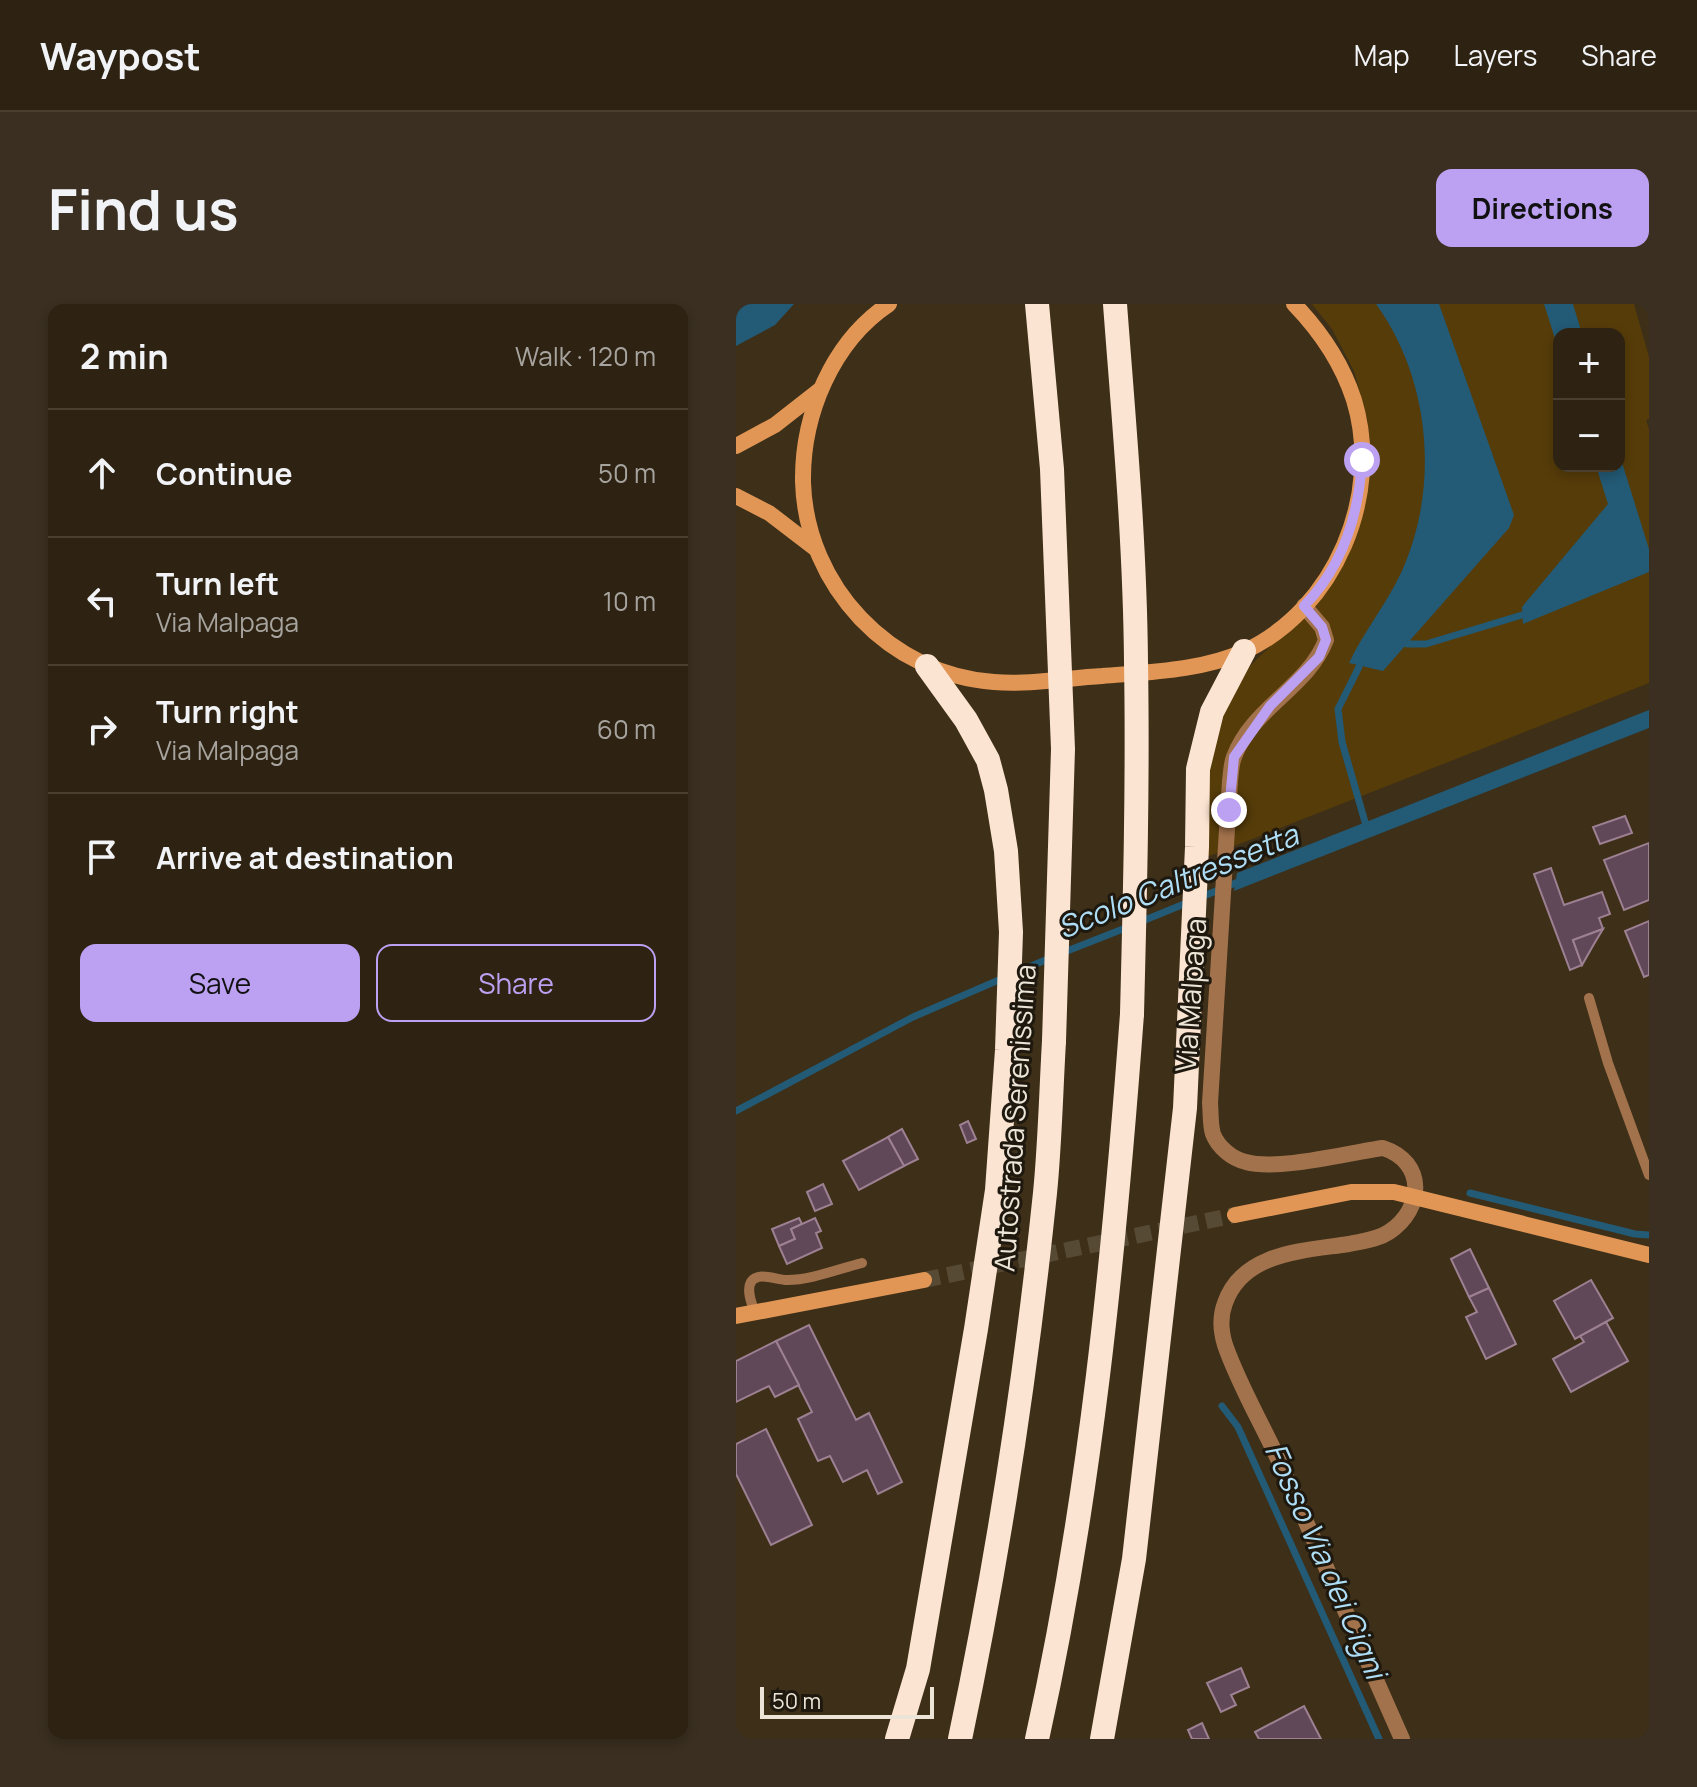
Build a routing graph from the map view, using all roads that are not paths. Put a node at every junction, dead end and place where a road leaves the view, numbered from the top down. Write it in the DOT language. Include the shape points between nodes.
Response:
graph roads {
  1 [pos="889,304"];
  2 [pos="1037,304"];
  3 [pos="1115,304"];
  4 [pos="1294,304"];
  5 [pos="823,388"];
  6 [pos="736,446"];
  7 [pos="736,496"];
  8 [pos="816,549"];
  9 [pos="1304,606"];
  10 [pos="1244,651"];
  11 [pos="927,666"];
  12 [pos="1589,998"];
  13 [pos="1649,1175"];
  14 [pos="1415,1196"];
  15 [pos="1235,1215"];
  16 [pos="1649,1255"];
  17 [pos="862,1263"];
  18 [pos="924,1280"];
  19 [pos="755,1313"];
  20 [pos="736,1316"];
  21 [pos="897,1739"];
  22 [pos="960,1739"];
  23 [pos="1037,1739"];
  24 [pos="1102,1739"];
  25 [pos="1402,1739"];
  1 -- 5 [label="main road" via="846,345"];
  2 -- 22 [label="highway, Autostrada Serenissima, bridge" via="1052,469 1063,749 1054,1041 1045,1191 1022,1383 1005,1504"];
  3 -- 23 [label="highway, bridge" via="1136,659 1132,1014 1100,1361 1053,1668"];
  4 -- 9 [label="main road" via="1313,323 1344,373 1360,430 1362,460 1354,518 1344,546"];
  5 -- 6 [label="main road" via="775,425"];
  5 -- 8 [label="main road" via="803,467"];
  7 -- 8 [label="main road" via="769,513"];
  8 -- 11 [label="main road" via="860,619"];
  9 -- 10 [label="main road"];
  9 -- 14 [label="street, Via Malpaga" via="1326,640 1319,657 1270,706 1234,757 1212,1126 1219,1143 1250,1163 1383,1148 1411,1167 1417,1179"];
  10 -- 11 [label="main road" via="1157,672 1018,682 972,679"];
  10 -- 24 [label="highway" via="1206,729 1198,769 1185,1108 1134,1559"];
  11 -- 21 [label="highway" via="988,760 1006,851 1011,932 997,1190 918,1669"];
  12 -- 13 [label="lane"];
  14 -- 15 [label="main road" via="1351,1192"];
  14 -- 16 [label="main road"];
  14 -- 25 [label="street" via="1390,1231 1372,1240 1277,1256 1255,1266 1229,1291 1222,1326 1237,1373"];
  17 -- 19 [label="lane" via="789,1280 754,1279 749,1291"];
  18 -- 19 [label="main road"];
  19 -- 20 [label="main road"];
}
